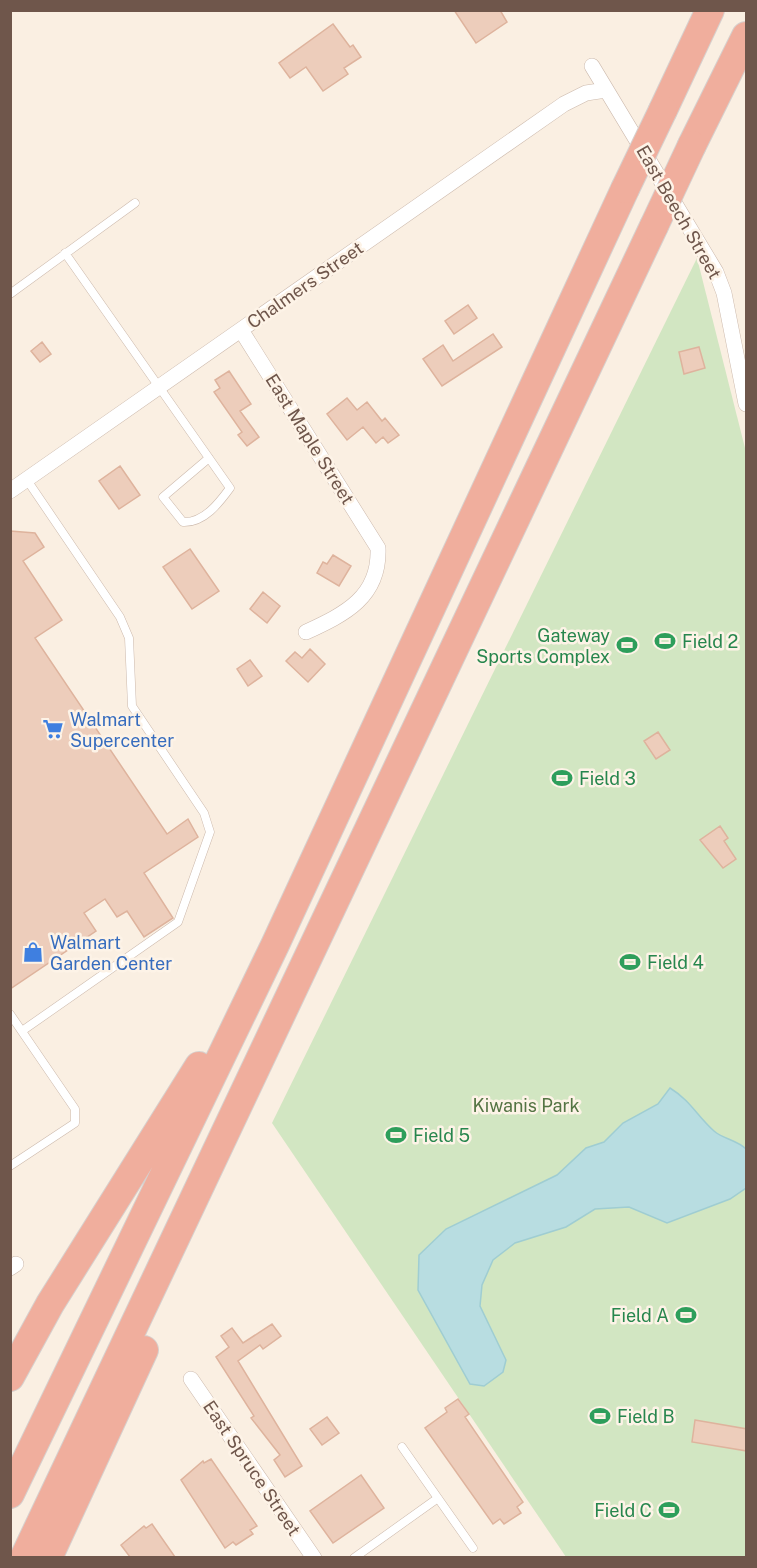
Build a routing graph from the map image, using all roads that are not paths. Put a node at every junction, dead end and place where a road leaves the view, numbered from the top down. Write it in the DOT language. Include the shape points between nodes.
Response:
graph roads {
  1 [pos="710,10"];
  2 [pos="747,36"];
  3 [pos="592,66"];
  4 [pos="606,90"];
  5 [pos="135,203"];
  6 [pos="65,253"];
  7 [pos="10,294"];
  8 [pos="241,330"];
  9 [pos="741,351"];
  10 [pos="159,387"];
  11 [pos="747,404"];
  12 [pos="209,458"];
  13 [pos="27,480"];
  14 [pos="10,491"];
  15 [pos="306,632"];
  16 [pos="419,723"];
  17 [pos="274,945"];
  18 [pos="10,1014"];
  19 [pos="13,1024"];
  20 [pos="22,1031"];
  21 [pos="10,1166"];
  22 [pos="50,1304"];
  23 [pos="10,1352"];
  24 [pos="10,1377"];
  25 [pos="191,1379"];
  26 [pos="402,1447"];
  27 [pos="94,1460"];
  28 [pos="10,1494"];
  29 [pos="438,1498"];
  30 [pos="473,1548"];
  31 [pos="24,1557"];
  32 [pos="48,1557"];
  33 [pos="65,1557"];
  34 [pos="314,1557"];
  35 [pos="354,1557"];
  1 -- 17 [label="highway, bridge"];
  2 -- 16 [label="highway, bridge"];
  3 -- 4 [label="street, East Beech Street"];
  4 -- 8 [label="street, Chalmers Street" via="586,93 564,104"];
  4 -- 9 [label="street, East Beech Street" via="712,263"];
  5 -- 6 [label="lane"];
  6 -- 7 [label="lane"];
  6 -- 10 [label="lane"];
  8 -- 10 [label="street, Chalmers Street"];
  8 -- 15 [label="street, East Maple Street" via="378,548 375,576 363,596 346,613"];
  9 -- 11 [label="street, East Beech Street"];
  10 -- 12 [label="lane"];
  10 -- 13 [label="street, Chalmers Street"];
  12 -- 12 [label="lane" via="230,488 220,503 199,519 183,522 163,497"];
  13 -- 14 [label="street, Chalmers Street"];
  13 -- 20 [label="lane" via="120,617 129,638 132,706 204,813 210,832 178,922"];
  16 -- 27 [label="highway" via="300,1010"];
  16 -- 31 [label="highway"];
  17 -- 22 [label="highway"];
  17 -- 28 [label="highway"];
  18 -- 19 [label="lane"];
  19 -- 20 [label="lane"];
  20 -- 21 [label="lane" via="77,1116 75,1123"];
  22 -- 23 [label="highway"];
  22 -- 24 [label="highway"];
  25 -- 34 [label="street, East Spruce Street"];
  26 -- 29 [label="lane"];
  27 -- 32 [label="highway"];
  27 -- 33 [label="highway"];
  29 -- 30 [label="lane"];
  29 -- 35 [label="lane"];
}
